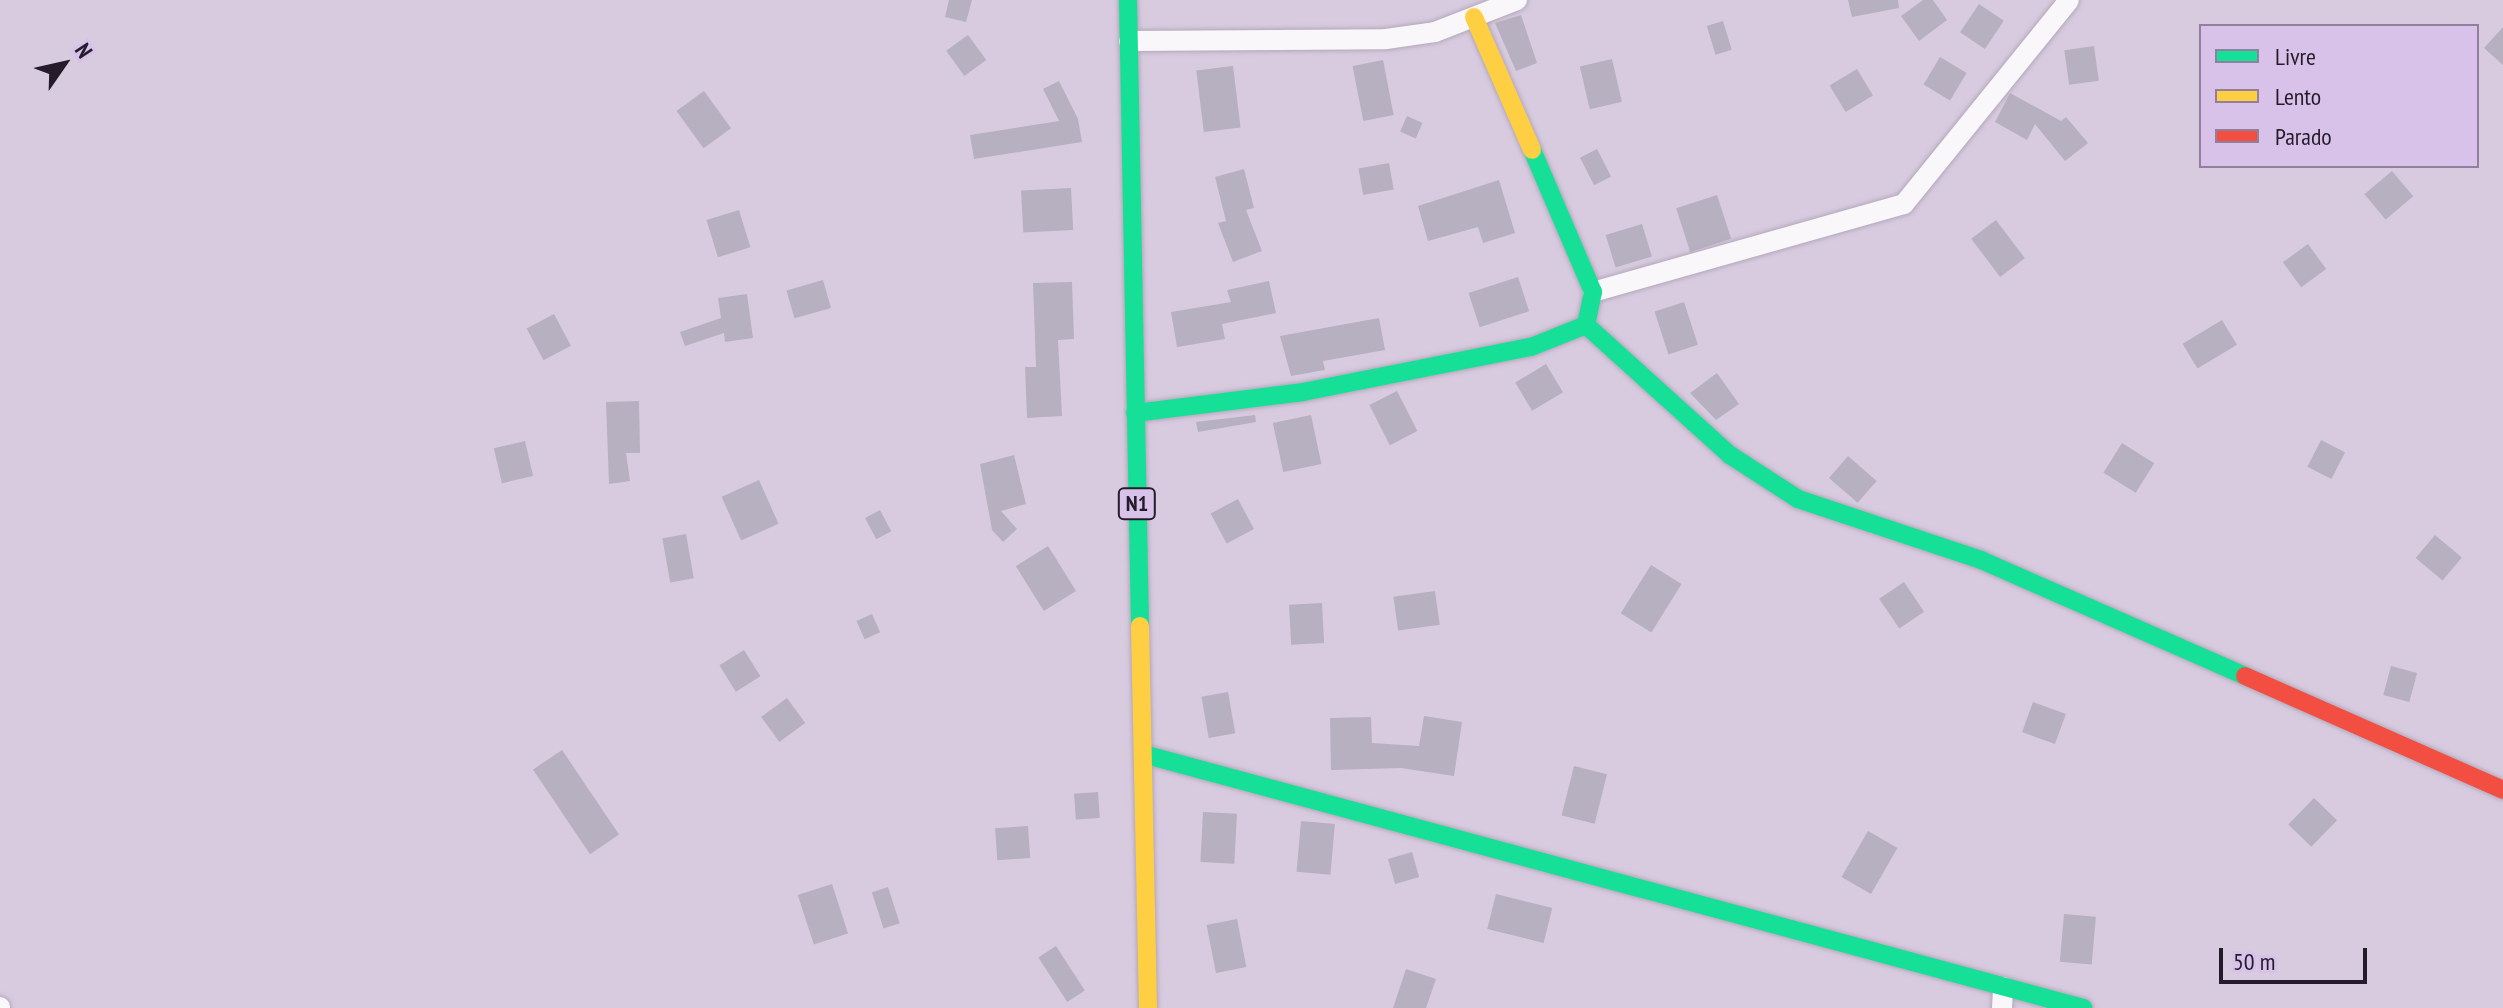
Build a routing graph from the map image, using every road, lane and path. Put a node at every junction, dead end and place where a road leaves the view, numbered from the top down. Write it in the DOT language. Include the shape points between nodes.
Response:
graph roads {
  1 [pos="1128,0"];
  2 [pos="1517,0"];
  3 [pos="2069,0"];
  4 [pos="1474,17"];
  5 [pos="1129,41"];
  6 [pos="1593,292"];
  7 [pos="1586,325"];
  8 [pos="1135,413"];
  9 [pos="1143,754"];
  10 [pos="2503,790"];
  11 [pos="2003,987"];
  12 [pos="1148,1008"];
  13 [pos="2002,1008"];
  14 [pos="2083,1008"];
  1 -- 5 [label="street, N1"];
  2 -- 4 [label="street"];
  3 -- 6 [label="street" via="1904,204"];
  4 -- 5 [label="street" via="1435,32 1386,39"];
  4 -- 6 [label="street"];
  5 -- 8 [label="street, N1"];
  6 -- 7 [label="street"];
  7 -- 8 [label="street" via="1531,347 1303,392"];
  7 -- 10 [label="street" via="1730,455 1798,499 1981,560"];
  8 -- 9 [label="street, N1"];
  9 -- 11 [label="street"];
  9 -- 12 [label="street, N1"];
  11 -- 13 [label="street"];
  11 -- 14 [label="street"];
}
